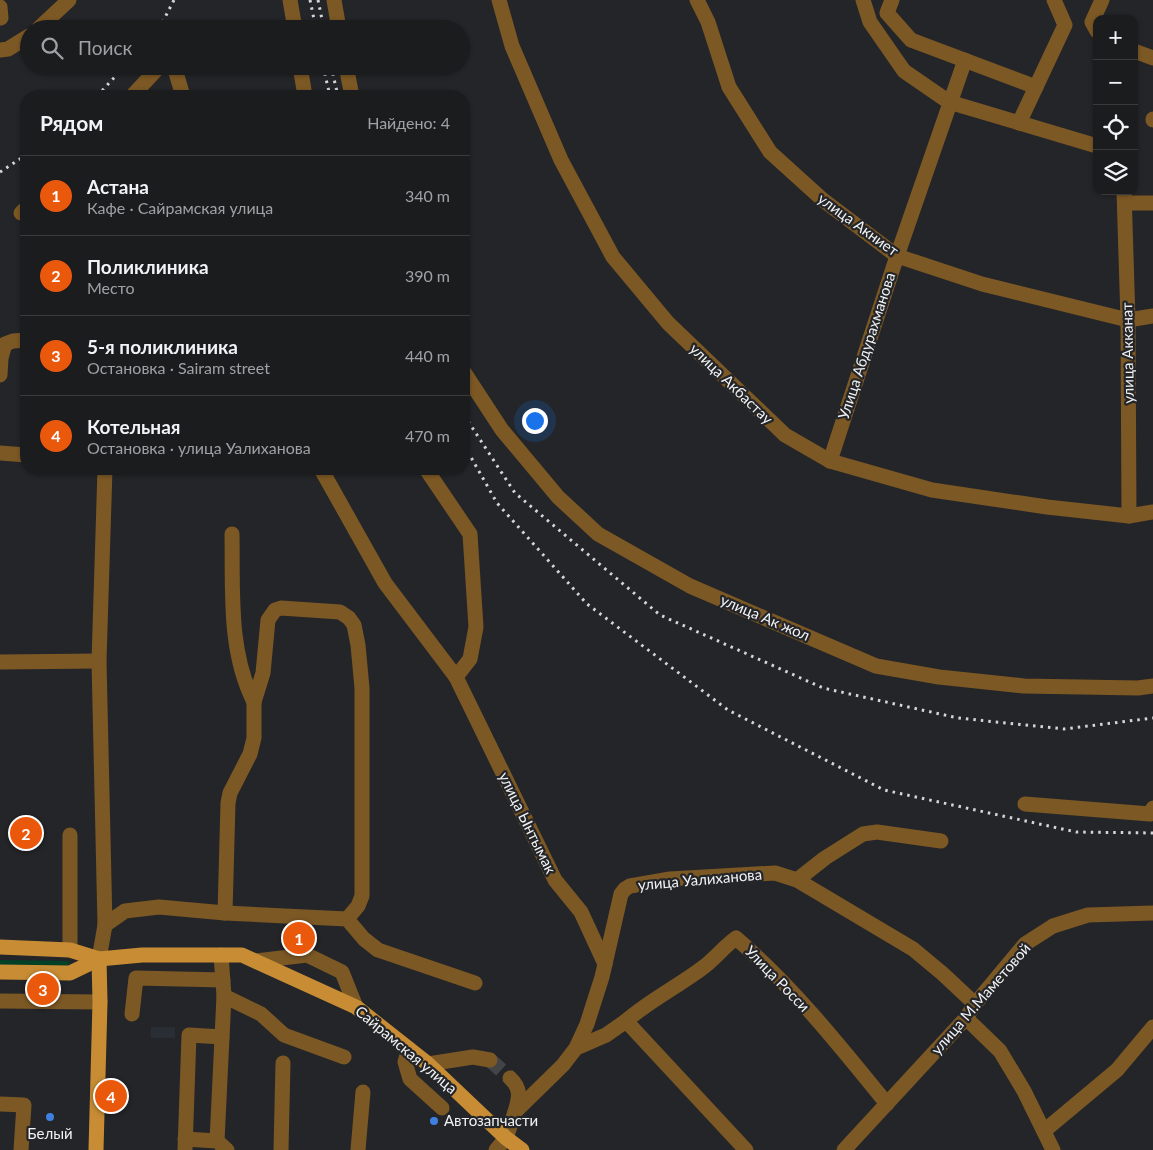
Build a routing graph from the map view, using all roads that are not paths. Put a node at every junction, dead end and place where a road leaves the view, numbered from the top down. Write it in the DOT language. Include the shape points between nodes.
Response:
graph roads {
  1 [pos="69,0"];
  2 [pos="290,0"];
  3 [pos="334,0"];
  4 [pos="499,0"];
  5 [pos="697,0"];
  6 [pos="863,0"];
  7 [pos="892,0"];
  8 [pos="1054,0"];
  9 [pos="1102,0"];
  10 [pos="1095,15"];
  11 [pos="48,20"];
  12 [pos="293,20"];
  13 [pos="337,20"];
  14 [pos="20,42"];
  15 [pos="0,50"];
  16 [pos="1138,52"];
  17 [pos="1153,57"];
  18 [pos="965,60"];
  19 [pos="152,75"];
  20 [pos="177,75"];
  21 [pos="302,75"];
  22 [pos="348,75"];
  23 [pos="1036,87"];
  24 [pos="138,90"];
  25 [pos="181,90"];
  26 [pos="304,90"];
  27 [pos="351,90"];
  28 [pos="949,102"];
  29 [pos="1019,123"];
  30 [pos="1093,145"];
  31 [pos="1124,197"];
  32 [pos="1153,203"];
  33 [pos="897,256"];
  34 [pos="1153,316"];
  35 [pos="1128,320"];
  36 [pos="20,340"];
  37 [pos="0,374"];
  38 [pos="470,381"];
  39 [pos="0,452"];
  40 [pos="20,454"];
  41 [pos="830,461"];
  42 [pos="105,475"];
  43 [pos="324,475"];
  44 [pos="430,475"];
  45 [pos="1153,512"];
  46 [pos="1129,516"];
  47 [pos="232,534"];
  48 [pos="99,661"];
  49 [pos="0,662"];
  50 [pos="456,677"];
  51 [pos="1153,686"];
  52 [pos="254,702"];
  53 [pos="1025,804"];
  54 [pos="1153,808"];
  55 [pos="70,835"];
  56 [pos="941,841"];
  57 [pos="797,880"];
  58 [pos="225,913"];
  59 [pos="1153,913"];
  60 [pos="347,920"];
  61 [pos="105,925"];
  62 [pos="0,947"];
  63 [pos="70,950"];
  64 [pos="221,955"];
  65 [pos="99,959"];
  66 [pos="256,961"];
  67 [pos="605,964"];
  68 [pos="0,972"];
  69 [pos="223,980"];
  70 [pos="476,983"];
  71 [pos="224,996"];
  72 [pos="0,1001"];
  73 [pos="100,1002"];
  74 [pos="974,1004"];
  75 [pos="356,1007"];
  76 [pos="132,1014"];
  77 [pos="966,1018"];
  78 [pos="626,1022"];
  79 [pos="1153,1027"];
  80 [pos="222,1037"];
  81 [pos="576,1048"];
  82 [pos="409,1049"];
  83 [pos="344,1057"];
  84 [pos="490,1060"];
  85 [pos="282,1063"];
  86 [pos="428,1064"];
  87 [pos="510,1078"];
  88 [pos="363,1092"];
  89 [pos="0,1104"];
  90 [pos="887,1104"];
  91 [pos="442,1108"];
  92 [pos="515,1112"];
  93 [pos="1044,1131"];
  94 [pos="506,1138"];
  95 [pos="185,1144"];
  96 [pos="222,1146"];
  97 [pos="21,1150"];
  98 [pos="96,1150"];
  99 [pos="281,1150"];
  100 [pos="358,1150"];
  101 [pos="496,1150"];
  102 [pos="522,1150"];
  103 [pos="746,1150"];
  104 [pos="844,1150"];
  105 [pos="1053,1150"];
  1 -- 11 [label="street"];
  2 -- 12 [label="street"];
  3 -- 13 [label="street"];
  4 -- 41 [label="street, улица Акбастау" via="512,46 561,160 613,257 668,323 785,436"];
  5 -- 33 [label="street, улица Акниет" via="708,22 729,87 770,152 823,200"];
  6 -- 28 [label="street" via="870,22 904,71"];
  7 -- 18 [label="street" via="887,13 912,40"];
  8 -- 23 [label="street" via="1065,25"];
  9 -- 10 [label="street"];
  14 -- 15 [label="street"];
  16 -- 17 [label="street"];
  18 -- 23 [label="street"];
  18 -- 28 [label="street, Улица Абдурахманова"];
  19 -- 24 [label="street"];
  20 -- 25 [label="street"];
  21 -- 26 [label="street"];
  22 -- 27 [label="street"];
  23 -- 29 [label="street"];
  28 -- 29 [label="street"];
  28 -- 33 [label="street, Улица Абдурахманова"];
  29 -- 30 [label="street"];
  31 -- 32 [label="street"];
  31 -- 35 [label="street, улица Акканат"];
  33 -- 35 [label="street, улица Акниет" via="982,284"];
  33 -- 41 [label="street, Улица Абдурахманова"];
  34 -- 35 [label="street, улица Акниет"];
  35 -- 46 [label="street, улица Акканат"];
  36 -- 37 [label="street" via="5,344"];
  38 -- 51 [label="street, улица Ак жол" via="502,430 558,497 598,534 690,586 876,666 1024,686"];
  39 -- 40 [label="street"];
  41 -- 46 [label="street, улица Акбастау" via="932,490"];
  42 -- 48 [label="street"];
  43 -- 50 [label="street, улица Ынтымак" via="385,583"];
  44 -- 50 [label="street" via="470,534 476,627 470,659"];
  45 -- 46 [label="street, улица Акбастау"];
  47 -- 52 [label="street" via="238,656 246,688"];
  48 -- 49 [label="street"];
  48 -- 61 [label="street"];
  50 -- 67 [label="street, улица Ынтымак" via="554,880 581,912"];
  52 -- 58 [label="street" via="254,738 228,804"];
  52 -- 60 [label="street" via="263,673 268,620 275,610 340,612 354,624 362,688 362,896"];
  53 -- 54 [label="street" via="1150,814"];
  55 -- 63 [label="street"];
  56 -- 57 [label="street" via="877,832 863,834"];
  57 -- 67 [label="street, улица Уалиханова" via="775,873 630,886 621,894"];
  57 -- 74 [label="street, улица Уалиханова" via="913,949"];
  58 -- 60 [label="street"];
  58 -- 61 [label="street" via="159,907 125,911"];
  59 -- 74 [label="street, улица М.Маметовой" via="1088,915 1053,926 1026,944"];
  60 -- 70 [label="street" via="378,950"];
  61 -- 65 [label="street"];
  62 -- 63 [label="main road"];
  63 -- 65 [label="main road"];
  64 -- 65 [label="main road, Сайрамская улица" via="142,955"];
  64 -- 66 [label="main road, Сайрамская улица" via="242,955"];
  64 -- 69 [label="street"];
  65 -- 68 [label="main road" via="70,974"];
  65 -- 73 [label="main road"];
  66 -- 75 [label="main road, Сайрамская улица"];
  66 -- 75 [label="street" via="307,955 342,972"];
  67 -- 81 [label="street, улица Уалиханова"];
  69 -- 71 [label="street"];
  69 -- 76 [label="street" via="136,978"];
  71 -- 80 [label="street"];
  71 -- 83 [label="street" via="261,1014 284,1035"];
  72 -- 73 [label="street"];
  73 -- 98 [label="main road"];
  74 -- 77 [label="street, улица М.Маметовой"];
  75 -- 82 [label="main road, Сайрамская улица"];
  77 -- 90 [label="street, улица М.Маметовой"];
  77 -- 93 [label="street" via="1000,1051"];
  78 -- 81 [label="street, Улица Росси"];
  78 -- 90 [label="street, Улица Росси" via="642,1007 706,965 736,938 828,1032"];
  78 -- 103 [label="street"];
  79 -- 93 [label="street" via="1117,1070"];
  80 -- 95 [label="street" via="189,1035"];
  80 -- 96 [label="street"];
  81 -- 92 [label="street, улица Уалиханова"];
  82 -- 86 [label="main road, Сайрамская улица"];
  82 -- 91 [label="street" via="405,1062 410,1079"];
  84 -- 86 [label="street" via="473,1058"];
  85 -- 99 [label="street"];
  86 -- 94 [label="main road, Сайрамская улица"];
  87 -- 92 [label="street" via="517,1084"];
  88 -- 100 [label="street"];
  89 -- 97 [label="street" via="24,1105"];
  90 -- 104 [label="street, улица М.Маметовой"];
  92 -- 94 [label="street, улица Уалиханова"];
  93 -- 105 [label="street"];
  94 -- 101 [label="street, улица Уалиханова"];
  94 -- 102 [label="main road, Сайрамская улица"];
  95 -- 96 [label="street"];
}
